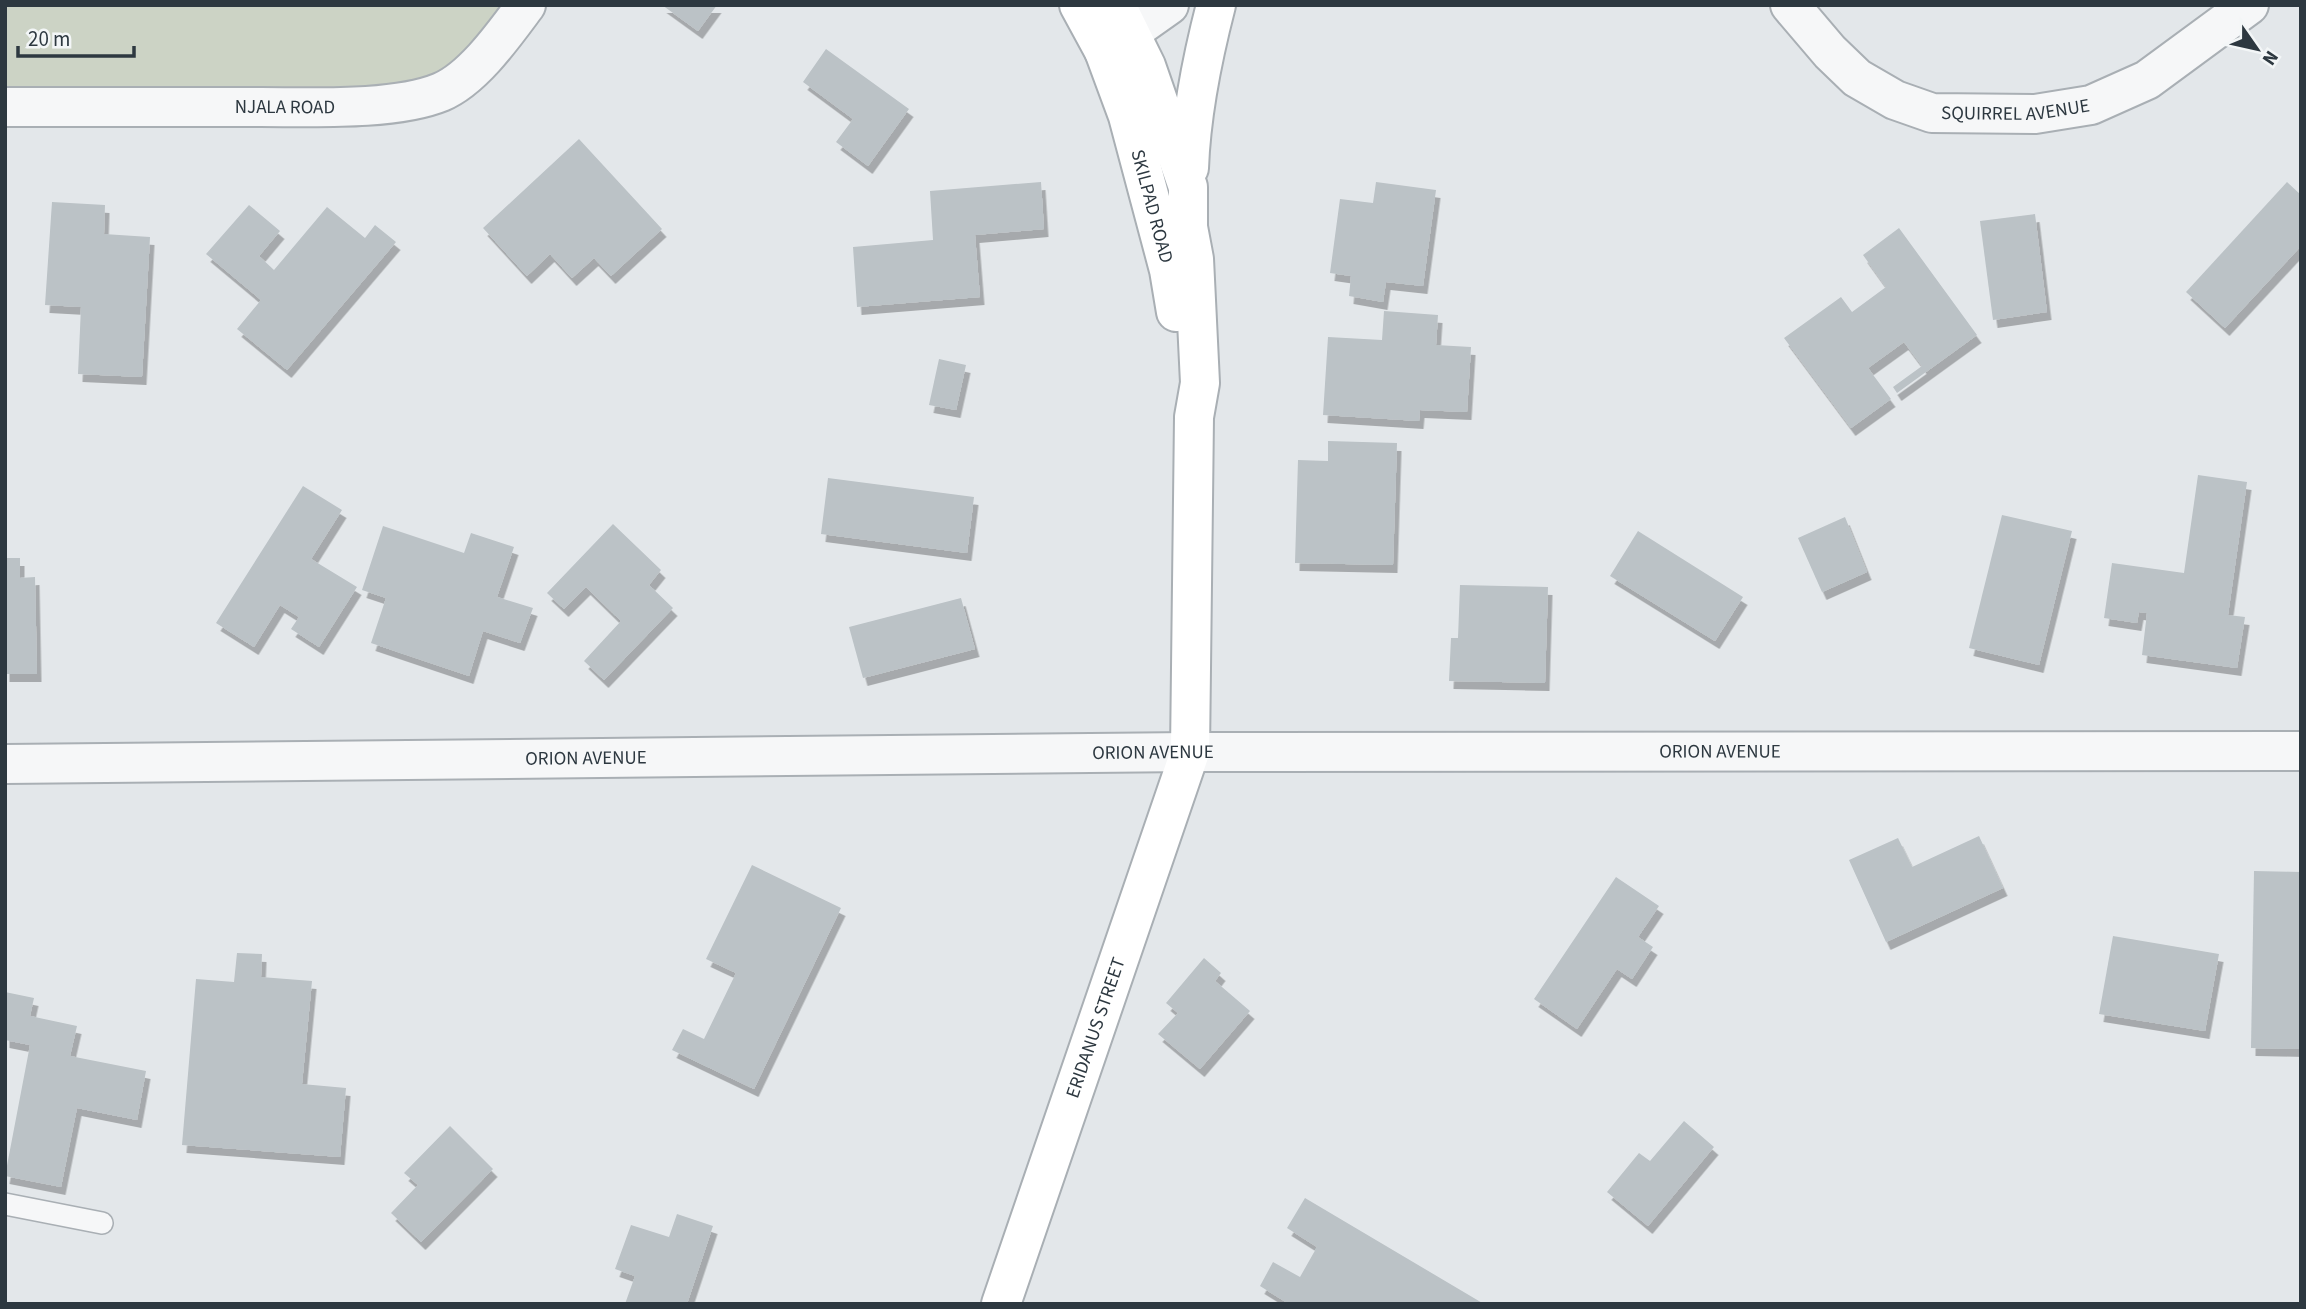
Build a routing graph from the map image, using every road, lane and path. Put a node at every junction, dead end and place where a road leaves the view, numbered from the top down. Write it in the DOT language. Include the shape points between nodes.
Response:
graph roads {
  1 [pos="526,5"];
  2 [pos="1079,5"];
  3 [pos="1169,5"];
  4 [pos="1216,5"];
  5 [pos="1790,5"];
  6 [pos="2249,5"];
  7 [pos="1117,29"];
  8 [pos="5,107"];
  9 [pos="1188,187"];
  10 [pos="1194,417"];
  11 [pos="2301,751"];
  12 [pos="1190,752"];
  13 [pos="5,764"];
  14 [pos="5,1204"];
  15 [pos="102,1223"];
  16 [pos="1001,1304"];
  1 -- 8 [label="street, NJALA ROAD" via="462,78 418,100 332,106"];
  2 -- 7 [label="street, SKILPAD ROAD"];
  3 -- 7 [label="street"];
  4 -- 9 [label="street" via="1190,129"];
  5 -- 6 [label="street, SQUIRREL AVENUE" via="1857,78 1895,100 1932,113 2035,114 2091,105 2147,80"];
  7 -- 9 [label="street, SKILPAD ROAD" via="1146,66"];
  7 -- 10 [label="street, SKILPAD ROAD" via="1128,116 1169,270 1183,386"];
  9 -- 10 [label="street, SKILPAD ROAD" via="1200,383"];
  10 -- 12 [label="street, SKILPAD ROAD"];
  11 -- 12 [label="street, ORION AVENUE"];
  12 -- 13 [label="street, ORION AVENUE"];
  12 -- 16 [label="street, ERIDANUS STREET"];
  14 -- 15 [label="lane"];
}
